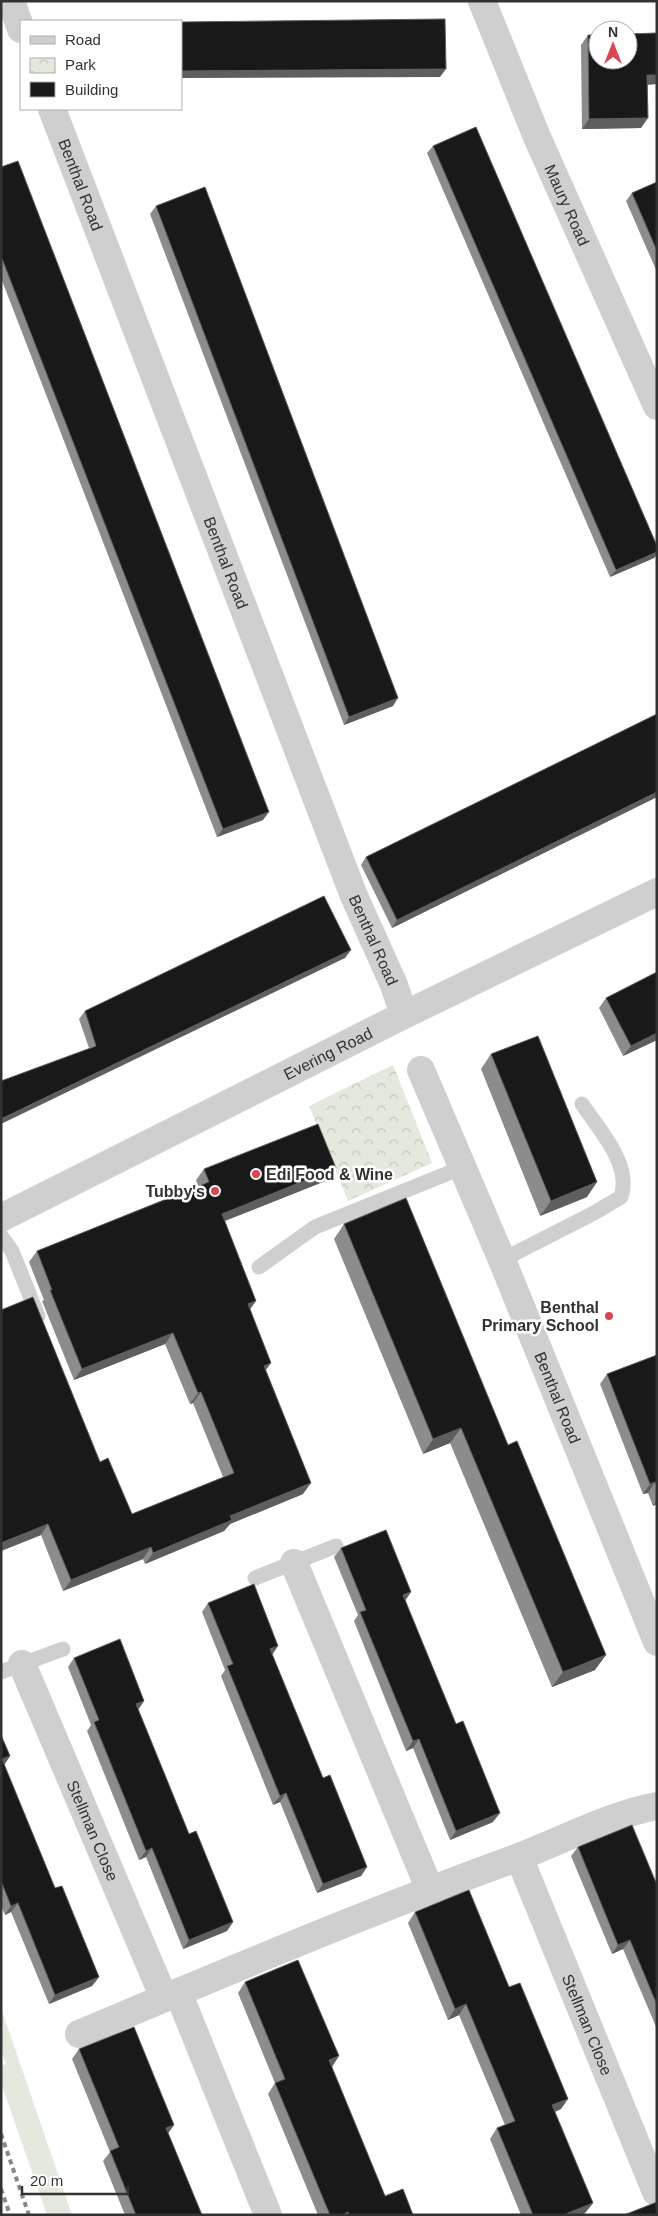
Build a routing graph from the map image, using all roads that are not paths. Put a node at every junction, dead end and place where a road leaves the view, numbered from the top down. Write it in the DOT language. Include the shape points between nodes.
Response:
graph roads {
  1 [pos="11,1"];
  2 [pos="482,1"];
  3 [pos="20,26"];
  4 [pos="52,110"];
  5 [pos="657,406"];
  6 [pos="657,892"];
  7 [pos="404,1015"];
  8 [pos="421,1070"];
  9 [pos="582,1104"];
  10 [pos="461,1168"];
  11 [pos="1,1218"];
  12 [pos="1,1236"];
  13 [pos="502,1260"];
  14 [pos="259,1267"];
  15 [pos="44,1332"];
  16 [pos="336,1546"];
  17 [pos="294,1563"];
  18 [pos="255,1578"];
  19 [pos="657,1642"];
  20 [pos="63,1649"];
  21 [pos="12,1668"];
  22 [pos="657,1806"];
  23 [pos="518,1857"];
  24 [pos="430,1890"];
  25 [pos="171,1995"];
  26 [pos="79,2034"];
  27 [pos="656,2192"];
  28 [pos="268,2215"];
  1 -- 3 [label="street"];
  2 -- 5 [label="street, Maury Road" via="537,137"];
  4 -- 7 [label="street, Benthal Road" via="354,896"];
  6 -- 7 [label="street, Evering Road"];
  7 -- 11 [label="street, Evering Road"];
  8 -- 10 [label="street, Benthal Road"];
  9 -- 13 [label="lane" via="619,1162 625,1184 621,1197"];
  10 -- 13 [label="street, Benthal Road"];
  10 -- 14 [label="lane" via="315,1227"];
  12 -- 15 [label="lane" via="12,1251"];
  13 -- 19 [label="street, Benthal Road"];
  16 -- 17 [label="lane"];
  17 -- 18 [label="lane"];
  17 -- 24 [label="street"];
  20 -- 21 [label="lane, Stellman Close"];
  21 -- 25 [label="street, Stellman Close"];
  22 -- 23 [label="street" via="587,1827"];
  23 -- 24 [label="street"];
  23 -- 27 [label="street, Stellman Close"];
  24 -- 25 [label="street"];
  25 -- 26 [label="street"];
  25 -- 28 [label="street, Stellman Close"];
}
